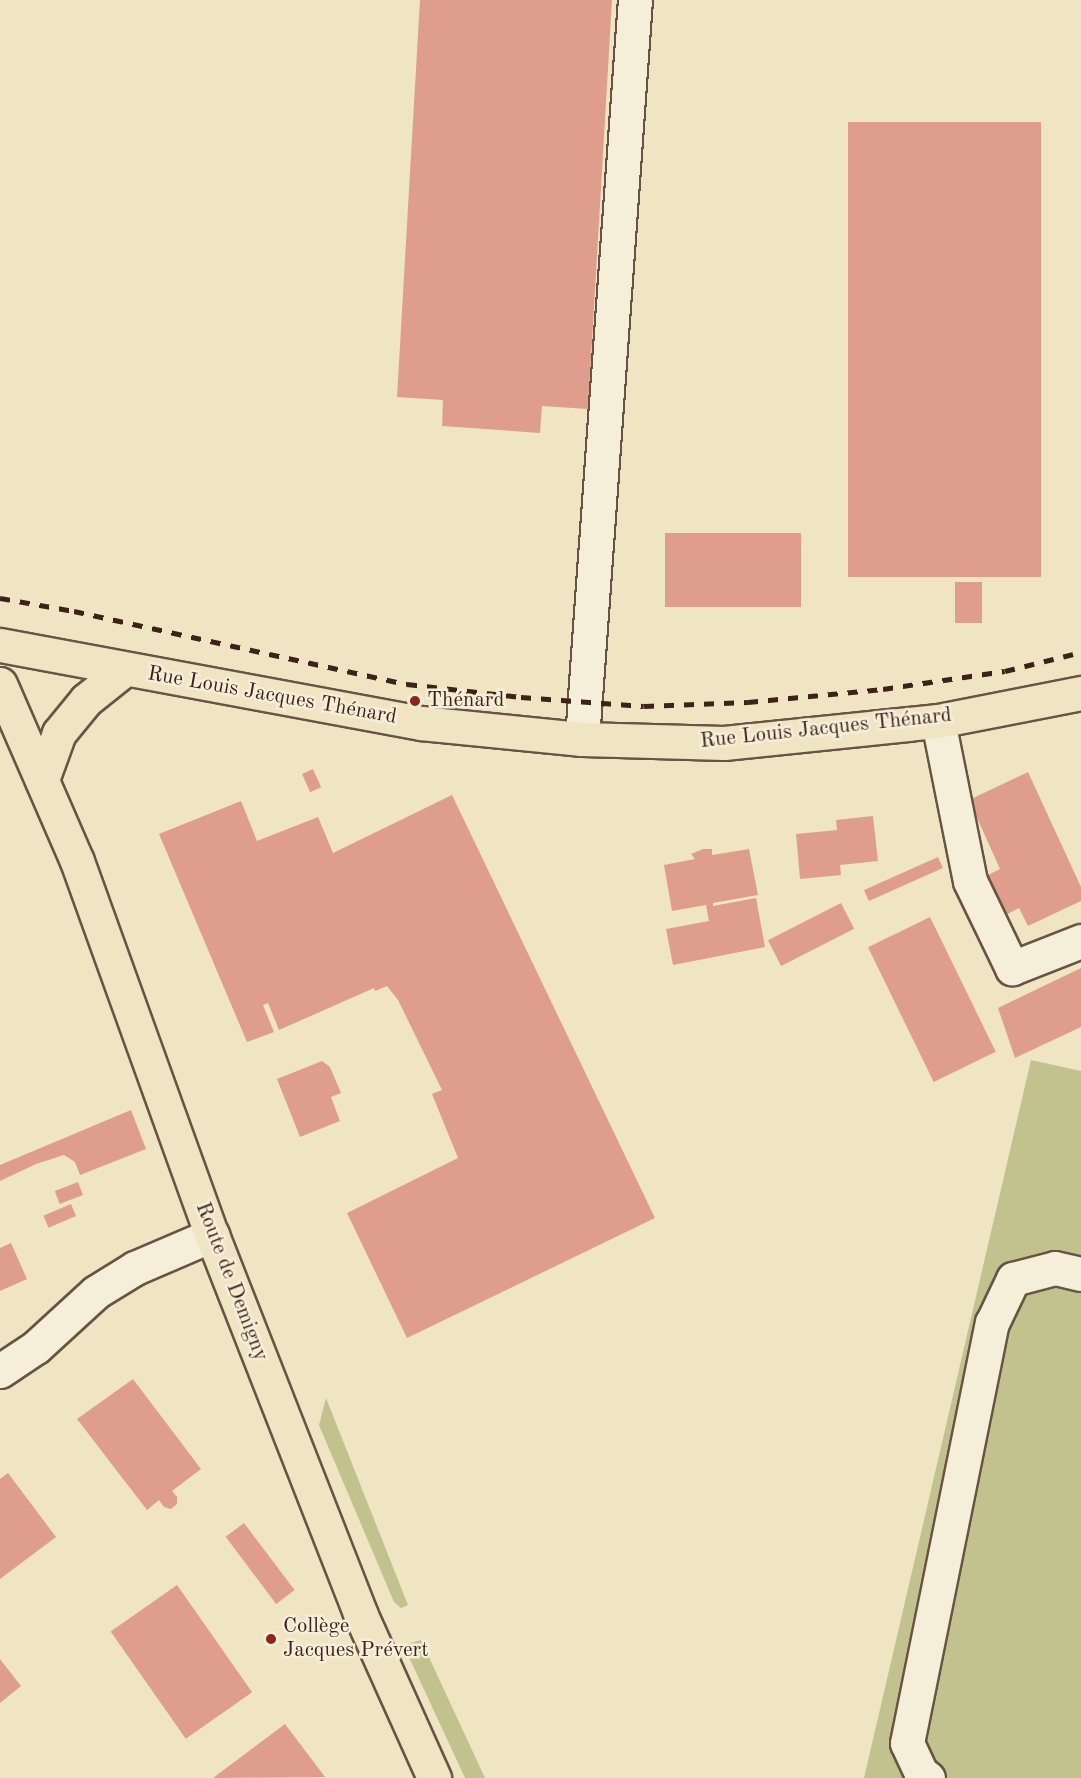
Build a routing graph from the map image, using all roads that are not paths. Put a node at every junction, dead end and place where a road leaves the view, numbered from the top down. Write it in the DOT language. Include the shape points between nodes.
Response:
graph roads {
  1 [pos="635,0"];
  2 [pos="0,645"];
  3 [pos="125,669"];
  4 [pos="0,684"];
  5 [pos="1081,693"];
  6 [pos="938,721"];
  7 [pos="582,740"];
  8 [pos="42,780"];
  9 [pos="1081,941"];
  10 [pos="212,1235"];
  11 [pos="1081,1274"];
  12 [pos="0,1371"];
  13 [pos="434,1778"];
  14 [pos="928,1778"];
  1 -- 7 [label="street"];
  2 -- 3 [label="main road, Rue Louis Jacques Thénard"];
  3 -- 7 [label="main road, Rue Louis Jacques Thénard" via="421,723"];
  3 -- 8 [label="main road" via="86,700 59,733"];
  4 -- 8 [label="main road, Route de Demigny"];
  5 -- 6 [label="main road, Rue Louis Jacques Thénard"];
  6 -- 7 [label="main road, Rue Louis Jacques Thénard" via="724,743"];
  6 -- 9 [label="street" via="970,881 1012,968"];
  8 -- 10 [label="main road, Route de Demigny" via="77,861"];
  10 -- 12 [label="street" via="135,1268 96,1292 36,1347"];
  10 -- 13 [label="main road, Route de Demigny" via="360,1613"];
  11 -- 14 [label="street" via="1055,1268 1013,1279 992,1323 907,1743 921,1773"];
}
